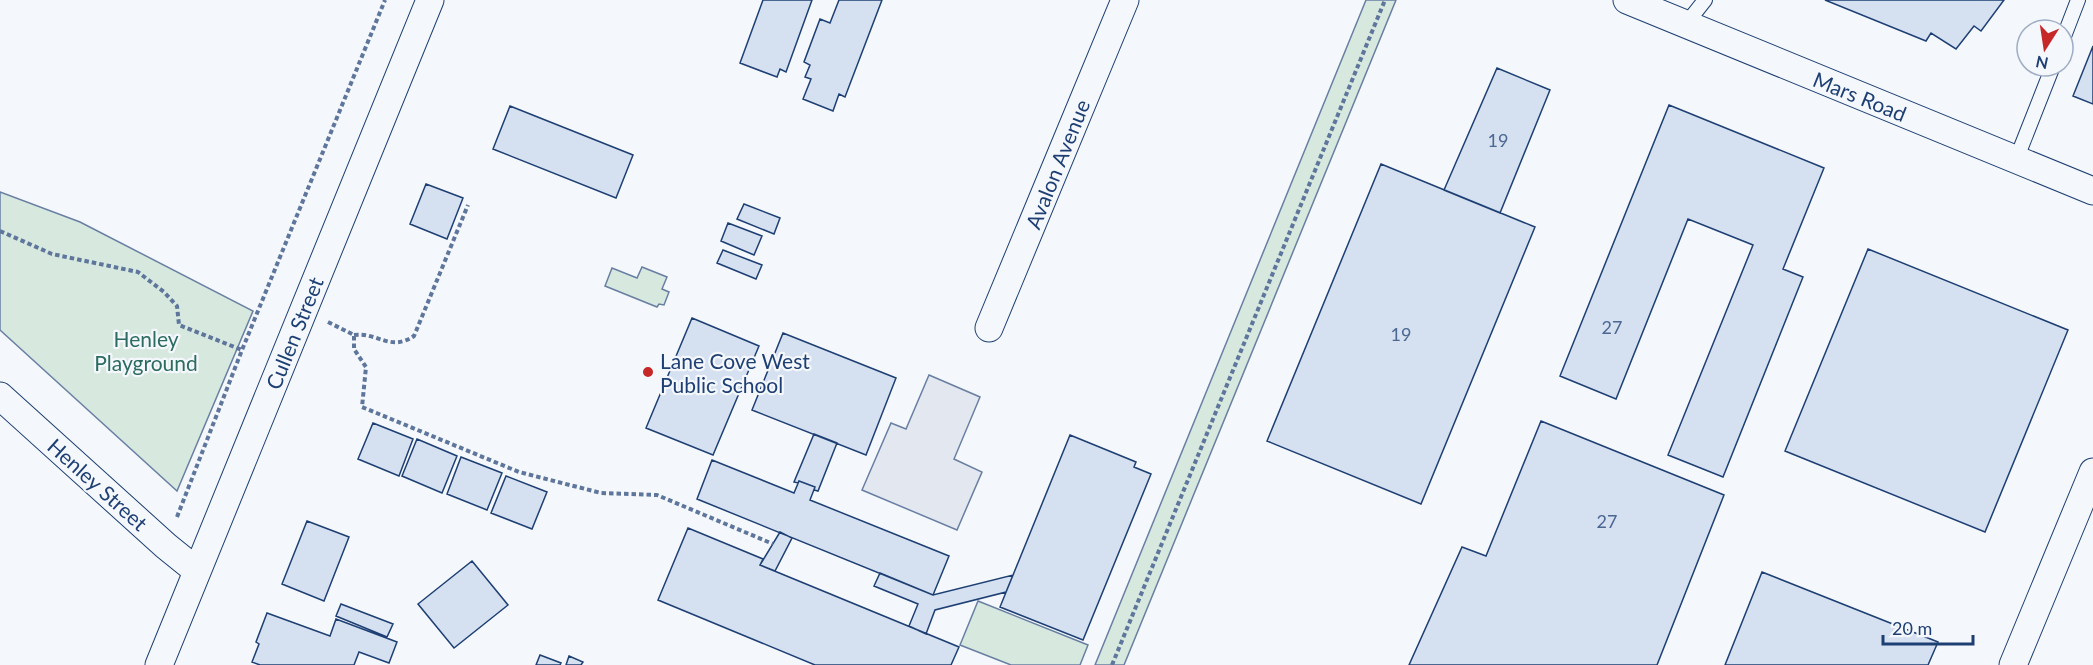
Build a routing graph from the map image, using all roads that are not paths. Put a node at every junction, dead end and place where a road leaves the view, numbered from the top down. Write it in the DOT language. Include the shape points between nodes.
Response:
graph roads {
  1 [pos="430,0"];
  2 [pos="1125,0"];
  3 [pos="1627,0"];
  4 [pos="1705,0"];
  5 [pos="2078,0"];
  6 [pos="2071,18"];
  7 [pos="1686,24"];
  8 [pos="2048,78"];
  9 [pos="2016,160"];
  10 [pos="2093,191"];
  11 [pos="989,328"];
  12 [pos="0,396"];
  13 [pos="2093,472"];
  14 [pos="197,571"];
  15 [pos="159,665"];
  16 [pos="2013,665"];
  1 -- 14 [label="street, Cullen Street"];
  2 -- 11 [label="street, Avalon Avenue"];
  3 -- 7 [label="street, Mars Road"];
  4 -- 7 [label="lane"];
  5 -- 6 [label="lane"];
  7 -- 9 [label="street, Mars Road"];
  8 -- 9 [label="lane"];
  9 -- 10 [label="street, Mars Road"];
  12 -- 14 [label="street, Henley Street"];
  13 -- 16 [label="street"];
  14 -- 15 [label="street, Cullen Street"];
}
